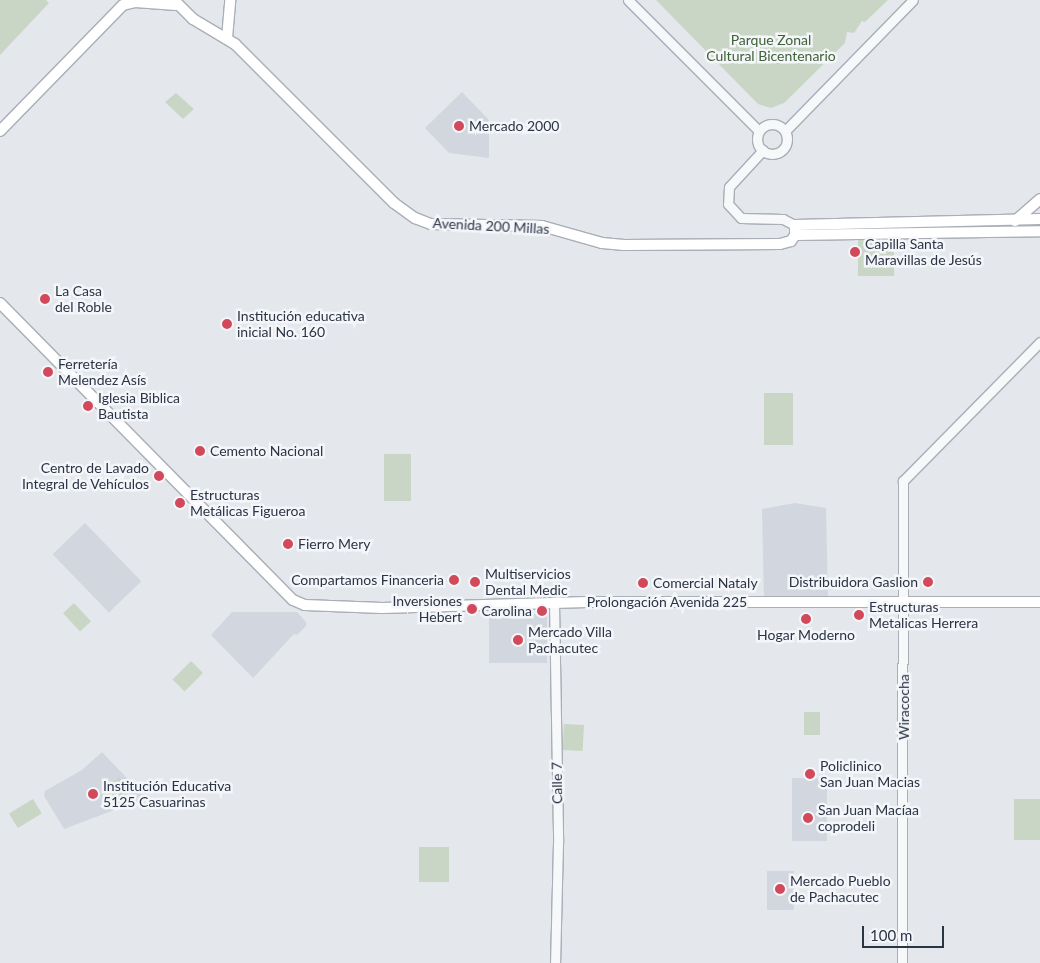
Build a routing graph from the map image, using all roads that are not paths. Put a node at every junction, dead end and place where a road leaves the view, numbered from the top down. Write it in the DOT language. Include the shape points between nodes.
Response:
graph roads {
  1 [pos="230,0"];
  2 [pos="628,0"];
  3 [pos="913,0"];
  4 [pos="175,2"];
  5 [pos="227,38"];
  6 [pos="0,131"];
  7 [pos="759,131"];
  8 [pos="785,131"];
  9 [pos="763,150"];
  10 [pos="1040,199"];
  11 [pos="1040,219"];
  12 [pos="1017,220"];
  13 [pos="795,230"];
  14 [pos="1040,231"];
  15 [pos="1003,232"];
  16 [pos="0,303"];
  17 [pos="1040,342"];
  18 [pos="902,602"];
  19 [pos="1040,602"];
  20 [pos="554,603"];
  21 [pos="555,963"];
  22 [pos="902,963"];
  1 -- 5 [label="main road"];
  2 -- 7 [label="street"];
  3 -- 8 [label="street"];
  4 -- 5 [label="main road, Avenida 200 Millas" via="193,20"];
  4 -- 6 [label="main road" via="123,5"];
  5 -- 13 [label="main road, Avenida 200 Millas" via="394,203 424,222 542,226 624,246 780,244 791,241"];
  7 -- 8 [label="street" via="770,124"];
  7 -- 9 [label="street" via="757,141"];
  8 -- 9 [label="street" via="787,139 782,150 770,153"];
  9 -- 13 [label="street" via="729,187 728,204 741,218 783,218"];
  10 -- 12 [label="main road"];
  11 -- 12 [label="main road"];
  12 -- 13 [label="main road"];
  12 -- 15 [label="main road"];
  13 -- 15 [label="main road, Avenida 200 Millas"];
  14 -- 15 [label="main road, Avenida 200 Millas"];
  16 -- 20 [label="main road, Prolongación Avenida 225" via="293,600 312,608"];
  17 -- 18 [label="street, Wiracocha" via="902,481"];
  18 -- 19 [label="main road, Prolongación Avenida 225"];
  18 -- 20 [label="main road, Prolongación Avenida 225"];
  18 -- 22 [label="street, Wiracocha" via="905,697"];
  20 -- 21 [label="street, Calle 7" via="558,843"];
}
